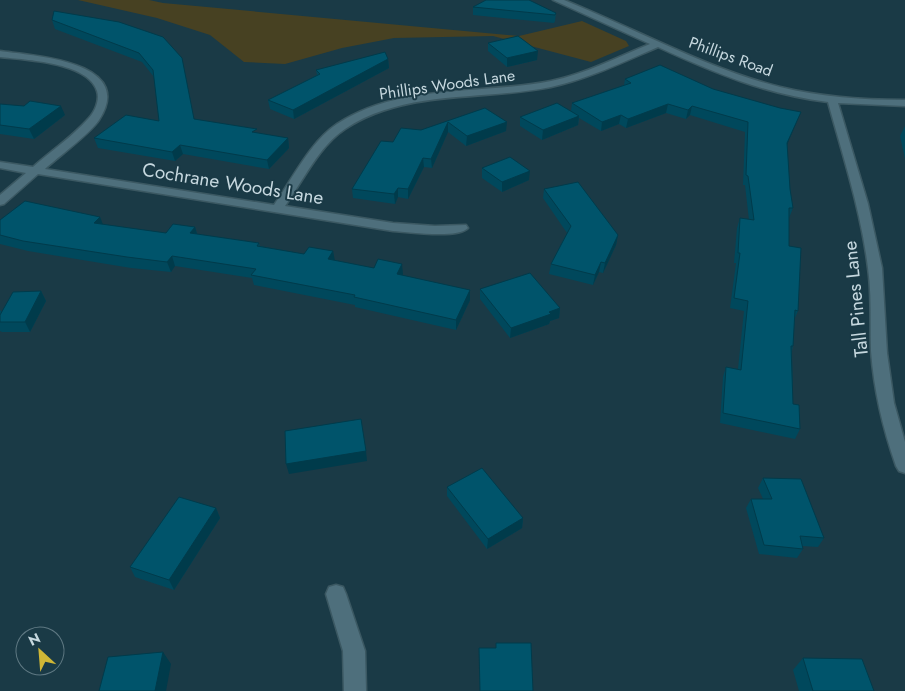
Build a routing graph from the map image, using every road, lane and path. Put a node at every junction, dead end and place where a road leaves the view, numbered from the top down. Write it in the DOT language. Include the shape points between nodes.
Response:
graph roads {
  1 [pos="557,0"];
  2 [pos="658,44"];
  3 [pos="0,54"];
  4 [pos="832,99"];
  5 [pos="905,104"];
  6 [pos="0,165"];
  7 [pos="36,171"];
  8 [pos="0,201"];
  9 [pos="278,208"];
  10 [pos="462,228"];
  11 [pos="905,466"];
  12 [pos="336,594"];
  13 [pos="355,691"];
  1 -- 2 [label="street, Phillips Road"];
  2 -- 4 [label="street, Phillips Road" via="747,80"];
  2 -- 9 [label="street, Phillips Woods Lane" via="593,71 551,84 416,101 372,110 327,138"];
  3 -- 7 [label="street" via="77,67 100,83 104,94 94,120"];
  4 -- 5 [label="street, Phillips Road"];
  4 -- 11 [label="street, Tall Pines Lane" via="860,197 874,261 881,375 894,438"];
  6 -- 7 [label="street, Cochrane Woods Lane"];
  7 -- 8 [label="street"];
  7 -- 9 [label="street, Cochrane Woods Lane"];
  9 -- 10 [label="street, Cochrane Woods Lane" via="393,227"];
  12 -- 13 [label="street" via="354,651"];
}
